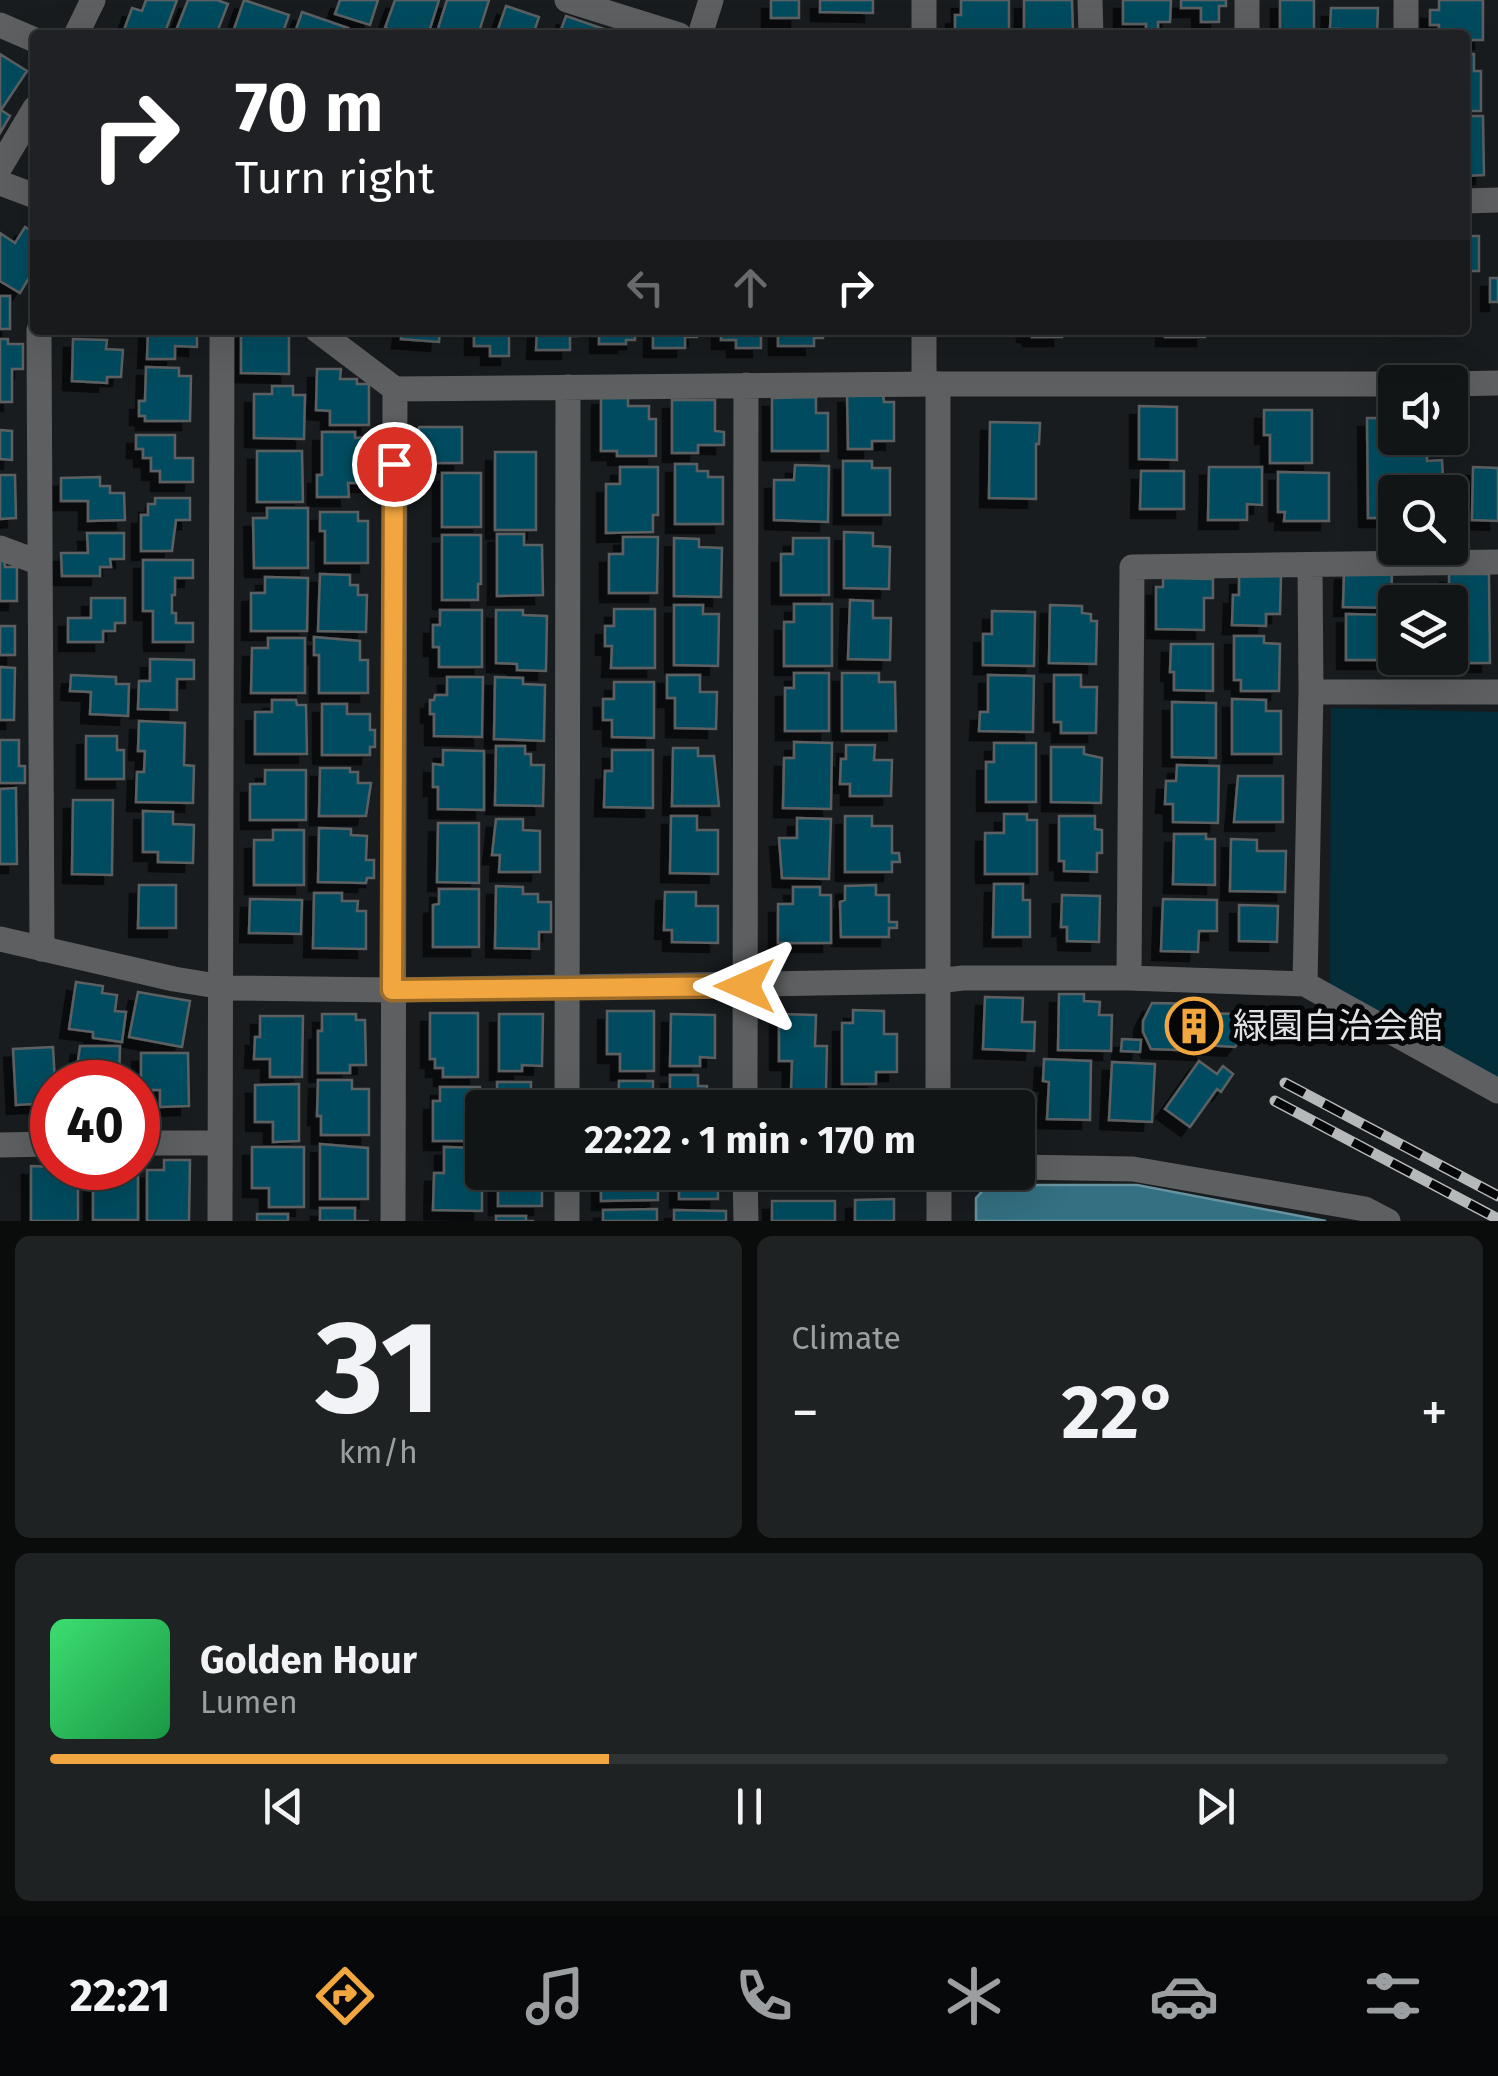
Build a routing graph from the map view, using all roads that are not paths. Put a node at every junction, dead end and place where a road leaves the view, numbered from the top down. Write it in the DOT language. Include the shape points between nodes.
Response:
graph roads {
  1 [pos="93,0"];
  2 [pos="567,0"];
  3 [pos="711,0"];
  4 [pos="924,0"];
  5 [pos="1090,0"];
  6 [pos="1247,0"];
  7 [pos="1406,0"];
  8 [pos="0,25"];
  9 [pos="78,30"];
  10 [pos="663,30"];
  11 [pos="702,30"];
  12 [pos="924,30"];
  13 [pos="1091,30"];
  14 [pos="1246,30"];
  15 [pos="1406,30"];
  16 [pos="30,38"];
  17 [pos="30,116"];
  18 [pos="0,167"];
  19 [pos="0,182"];
  20 [pos="30,194"];
  21 [pos="1498,200"];
  22 [pos="1470,201"];
  23 [pos="38,335"];
  24 [pos="222,335"];
  25 [pos="324,335"];
  26 [pos="925,335"];
  27 [pos="931,384"];
  28 [pos="1378,384"];
  29 [pos="1468,384"];
  30 [pos="1498,384"];
  31 [pos="746,385"];
  32 [pos="568,387"];
  33 [pos="395,390"];
  34 [pos="0,548"];
  35 [pos="1498,562"];
  36 [pos="40,563"];
  37 [pos="1310,564"];
  38 [pos="1311,692"];
  39 [pos="1498,692"];
  40 [pos="0,939"];
  41 [pos="42,949"];
  42 [pos="1129,978"];
  43 [pos="936,981"];
  44 [pos="1306,984"];
  45 [pos="218,986"];
  46 [pos="745,986"];
  47 [pos="566,988"];
  48 [pos="392,990"];
  49 [pos="566,1090"];
  50 [pos="745,1090"];
  51 [pos="938,1090"];
  52 [pos="1498,1091"];
  53 [pos="219,1142"];
  54 [pos="160,1143"];
  55 [pos="30,1144"];
  56 [pos="0,1145"];
  57 [pos="1035,1167"];
  58 [pos="567,1190"];
  59 [pos="746,1190"];
  60 [pos="939,1190"];
  61 [pos="220,1221"];
  62 [pos="393,1221"];
  63 [pos="567,1221"];
  64 [pos="746,1221"];
  65 [pos="940,1221"];
  66 [pos="1388,1221"];
  1 -- 9 [label="street"];
  2 -- 10 [label="street"];
  3 -- 11 [label="street"];
  4 -- 12 [label="street"];
  5 -- 13 [label="street"];
  6 -- 14 [label="street"];
  7 -- 15 [label="street"];
  8 -- 16 [label="street"];
  17 -- 18 [label="street"];
  19 -- 20 [label="street"];
  21 -- 22 [label="street"];
  23 -- 36 [label="street"];
  24 -- 45 [label="street"];
  25 -- 33 [label="street"];
  26 -- 27 [label="street"];
  27 -- 28 [label="street"];
  27 -- 31 [label="street"];
  27 -- 43 [label="street"];
  29 -- 30 [label="street"];
  31 -- 32 [label="street"];
  31 -- 46 [label="street"];
  32 -- 33 [label="street"];
  32 -- 47 [label="street"];
  33 -- 48 [label="street"];
  34 -- 36 [label="street"];
  35 -- 37 [label="street"];
  36 -- 41 [label="street"];
  37 -- 38 [label="street"];
  37 -- 42 [label="street" via="1132,567"];
  38 -- 39 [label="street"];
  38 -- 44 [label="street"];
  40 -- 41 [label="street"];
  41 -- 45 [label="street"];
  42 -- 43 [label="street"];
  42 -- 44 [label="street"];
  43 -- 46 [label="street"];
  43 -- 51 [label="street"];
  44 -- 52 [label="street"];
  45 -- 48 [label="street"];
  45 -- 53 [label="street"];
  46 -- 47 [label="street"];
  46 -- 50 [label="street"];
  47 -- 48 [label="street"];
  47 -- 49 [label="street"];
  48 -- 62 [label="street"];
  53 -- 54 [label="street"];
  53 -- 61 [label="street"];
  55 -- 56 [label="street"];
  57 -- 66 [label="street" via="1133,1169 1365,1209"];
  58 -- 63 [label="street"];
  59 -- 64 [label="street"];
  60 -- 65 [label="street"];
}
